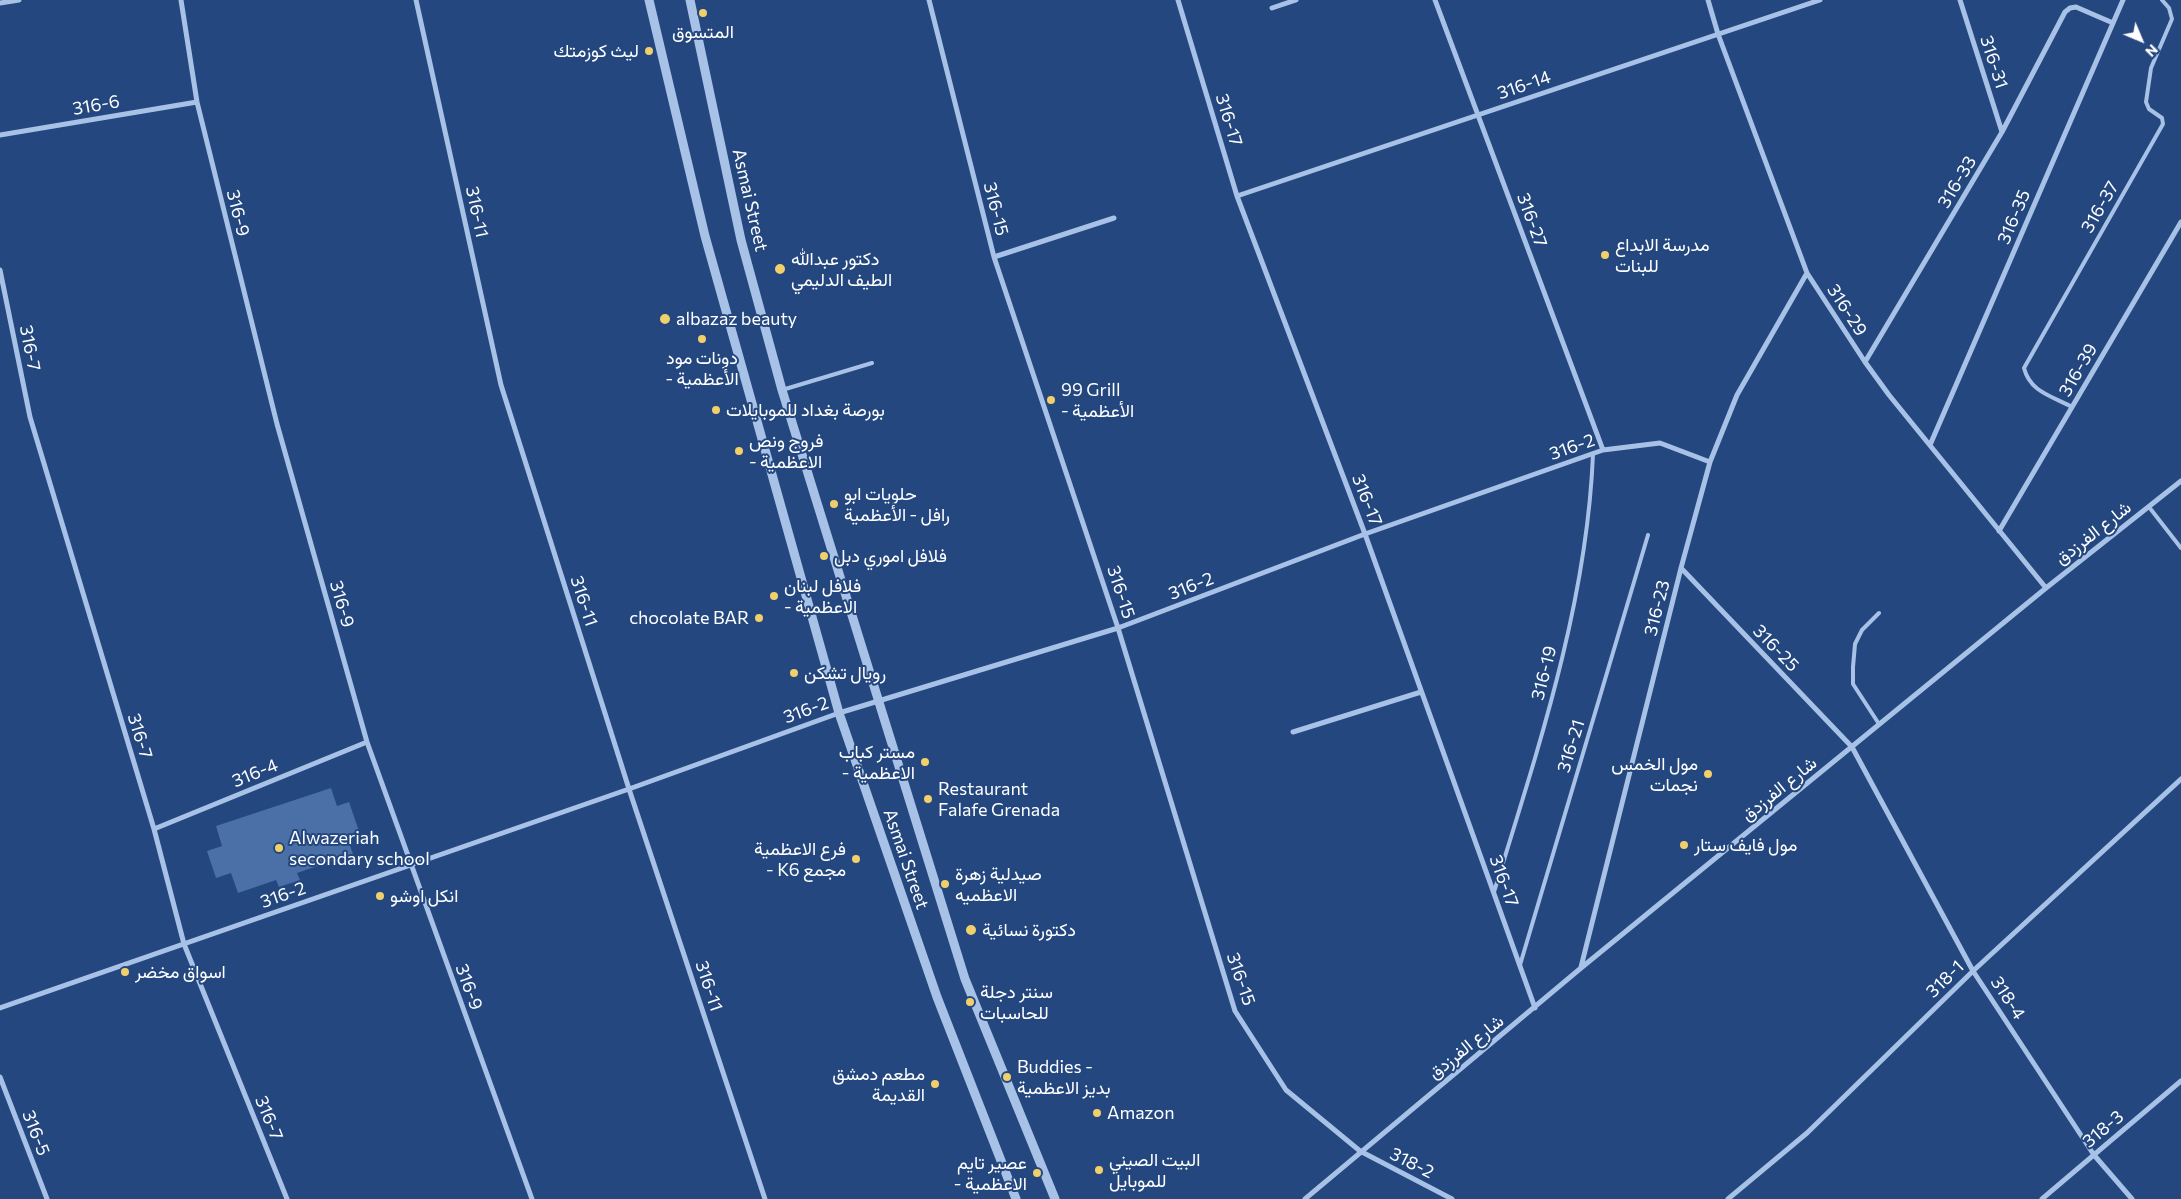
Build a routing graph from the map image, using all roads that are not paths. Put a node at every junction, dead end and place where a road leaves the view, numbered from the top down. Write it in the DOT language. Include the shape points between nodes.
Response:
graph roads {
  1 [pos="19,0"];
  2 [pos="180,0"];
  3 [pos="416,0"];
  4 [pos="649,0"];
  5 [pos="690,0"];
  6 [pos="929,0"];
  7 [pos="1178,0"];
  8 [pos="1296,0"];
  9 [pos="1435,0"];
  10 [pos="1708,0"];
  11 [pos="1820,0"];
  12 [pos="1960,0"];
  13 [pos="2123,0"];
  14 [pos="2162,0"];
  15 [pos="0,3"];
  16 [pos="1272,8"];
  17 [pos="2113,23"];
  18 [pos="1718,34"];
  19 [pos="197,102"];
  20 [pos="1478,115"];
  21 [pos="2002,132"];
  22 [pos="0,135"];
  23 [pos="1237,196"];
  24 [pos="1114,218"];
  25 [pos="2181,222"];
  26 [pos="994,257"];
  27 [pos="0,270"];
  28 [pos="1807,273"];
  29 [pos="1865,362"];
  30 [pos="872,363"];
  31 [pos="782,390"];
  32 [pos="2072,407"];
  33 [pos="1930,445"];
  34 [pos="1603,450"];
  35 [pos="1593,454"];
  36 [pos="1710,462"];
  37 [pos="2181,481"];
  38 [pos="2149,507"];
  39 [pos="1999,531"];
  40 [pos="1365,534"];
  41 [pos="1648,535"];
  42 [pos="2181,548"];
  43 [pos="1681,568"];
  44 [pos="2046,588"];
  45 [pos="1879,613"];
  46 [pos="1118,628"];
  47 [pos="1422,692"];
  48 [pos="878,701"];
  49 [pos="839,713"];
  50 [pos="1879,724"];
  51 [pos="1293,732"];
  52 [pos="367,742"];
  53 [pos="1852,747"];
  54 [pos="2181,779"];
  55 [pos="629,789"];
  56 [pos="154,829"];
  57 [pos="410,865"];
  58 [pos="1494,892"];
  59 [pos="184,944"];
  60 [pos="1520,965"];
  61 [pos="1581,968"];
  62 [pos="1973,971"];
  63 [pos="0,1008"];
  64 [pos="1535,1008"];
  65 [pos="0,1078"];
  66 [pos="2181,1080"];
  67 [pos="1360,1151"];
  68 [pos="2094,1155"];
  69 [pos="47,1199"];
  70 [pos="287,1199"];
  71 [pos="532,1199"];
  72 [pos="764,1199"];
  73 [pos="1016,1199"];
  74 [pos="1055,1199"];
  75 [pos="1305,1199"];
  76 [pos="1452,1199"];
  77 [pos="1728,1199"];
  78 [pos="2042,1199"];
  79 [pos="2132,1199"];
  1 -- 15 [label="street"];
  2 -- 19 [label="street, 316-9"];
  3 -- 55 [label="street, 316-11" via="501,385"];
  4 -- 49 [label="street, Asmai Street" via="705,236"];
  5 -- 31 [label="street, Asmai Street" via="741,240"];
  6 -- 26 [label="street, 316-15"];
  7 -- 23 [label="street, 316-17"];
  8 -- 16 [label="street"];
  9 -- 20 [label="street, 316-27"];
  10 -- 18 [label="street, 316-29"];
  11 -- 18 [label="street, 316-14"];
  12 -- 21 [label="street, 316-31"];
  13 -- 17 [label="street, 316-35"];
  14 -- 32 [label="lane, 316-37" via="2172,19 2151,68 2146,102 2149,109 2162,118 2163,124 2024,368 2033,387"];
  17 -- 21 [label="street, 316-33" via="2076,7 2065,12"];
  17 -- 33 [label="street, 316-35"];
  18 -- 20 [label="street, 316-14"];
  18 -- 28 [label="street, 316-29"];
  19 -- 22 [label="street, 316-6"];
  19 -- 52 [label="street, 316-9" via="277,424"];
  20 -- 23 [label="street, 316-14"];
  20 -- 34 [label="street, 316-27"];
  21 -- 29 [label="street, 316-33"];
  23 -- 40 [label="street, 316-17"];
  24 -- 26 [label="street"];
  25 -- 32 [label="street, 316-39"];
  26 -- 46 [label="street, 316-15"];
  27 -- 56 [label="street, 316-7" via="30,418"];
  28 -- 29 [label="street, 316-29"];
  28 -- 36 [label="street, 316-23" via="1737,395"];
  29 -- 33 [label="street, 316-29"];
  30 -- 31 [label="lane"];
  31 -- 48 [label="street, Asmai Street"];
  32 -- 39 [label="street, 316-39"];
  33 -- 39 [label="street, 316-29"];
  34 -- 35 [label="street, 316-2"];
  34 -- 36 [label="street, 316-2" via="1660,443"];
  35 -- 40 [label="street, 316-2"];
  35 -- 58 [label="lane, 316-19" via="1591,502 1570,623 1544,727"];
  36 -- 43 [label="street, 316-23"];
  37 -- 38 [label="street, شارع الفرزدق"];
  38 -- 42 [label="lane"];
  38 -- 44 [label="street, شارع الفرزدق"];
  39 -- 44 [label="street, 316-29"];
  40 -- 46 [label="street, 316-2"];
  40 -- 47 [label="street, 316-17"];
  41 -- 60 [label="lane, 316-21"];
  43 -- 53 [label="street, 316-25"];
  43 -- 61 [label="street, 316-23"];
  44 -- 50 [label="street, شارع الفرزدق"];
  45 -- 50 [label="lane" via="1862,630 1855,644 1853,684"];
  46 -- 48 [label="street, 316-2"];
  46 -- 67 [label="street, 316-15" via="1235,1011 1286,1090"];
  47 -- 51 [label="street"];
  47 -- 58 [label="street, 316-17"];
  48 -- 49 [label="street, 316-2"];
  48 -- 74 [label="street, Asmai Street" via="964,979"];
  49 -- 55 [label="street, 316-2"];
  49 -- 73 [label="street, Asmai Street" via="936,997"];
  50 -- 53 [label="street, شارع الفرزدق"];
  52 -- 56 [label="street, 316-4"];
  52 -- 57 [label="street, 316-9"];
  53 -- 61 [label="street, شارع الفرزدق"];
  53 -- 62 [label="street, 318-4"];
  54 -- 62 [label="street, 318-1"];
  55 -- 57 [label="street, 316-2"];
  55 -- 72 [label="street, 316-11"];
  56 -- 59 [label="street, 316-7"];
  57 -- 59 [label="street, 316-2"];
  57 -- 71 [label="street, 316-9"];
  58 -- 60 [label="street, 316-17"];
  59 -- 63 [label="street, 316-2"];
  59 -- 70 [label="street, 316-7"];
  60 -- 64 [label="street, 316-17"];
  61 -- 64 [label="street, شارع الفرزدق"];
  62 -- 68 [label="street, 318-4"];
  62 -- 77 [label="street, 318-1" via="1807,1134"];
  64 -- 67 [label="street, شارع الفرزدق"];
  65 -- 69 [label="street, 316-5"];
  66 -- 68 [label="street, 318-3"];
  67 -- 75 [label="street, شارع الفرزدق"];
  67 -- 76 [label="street, 318-2"];
  68 -- 78 [label="street, 318-3"];
  68 -- 79 [label="street, 318-4"];
}
